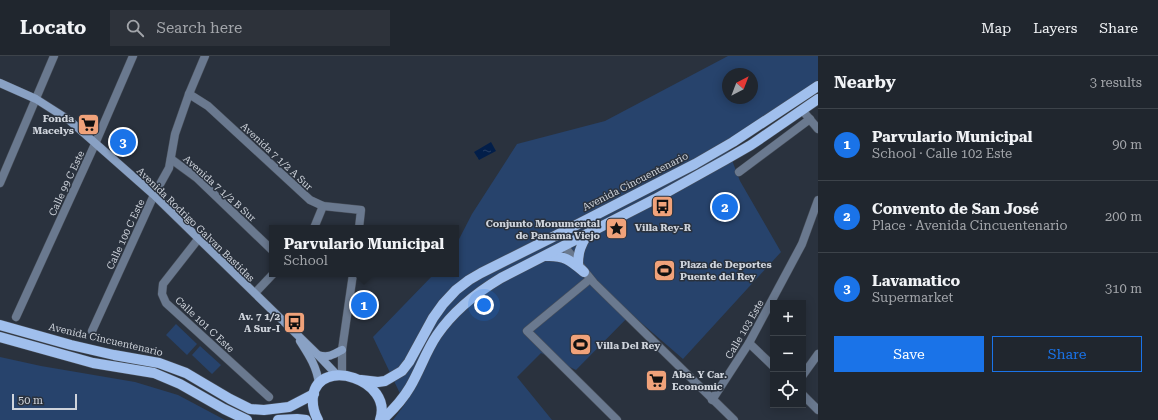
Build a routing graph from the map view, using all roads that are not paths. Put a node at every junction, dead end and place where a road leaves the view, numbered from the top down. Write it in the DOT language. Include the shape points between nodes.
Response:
graph roads {
  1 [pos="54,56"];
  2 [pos="133,56"];
  3 [pos="205,56"];
  4 [pos="0,83"];
  5 [pos="818,86"];
  6 [pos="189,94"];
  7 [pos="818,99"];
  8 [pos="36,100"];
  9 [pos="802,110"];
  10 [pos="810,119"];
  11 [pos="818,129"];
  12 [pos="95,144"];
  13 [pos="172,159"];
  14 [pos="739,172"];
  15 [pos="0,183"];
  16 [pos="154,195"];
  17 [pos="818,200"];
  18 [pos="324,206"];
  19 [pos="315,225"];
  20 [pos="359,225"];
  21 [pos="588,233"];
  22 [pos="199,238"];
  23 [pos="564,246"];
  24 [pos="269,247"];
  25 [pos="544,257"];
  26 [pos="584,272"];
  27 [pos="270,277"];
  28 [pos="353,277"];
  29 [pos="456,290"];
  30 [pos="255,294"];
  31 [pos="16,317"];
  32 [pos="0,325"];
  33 [pos="92,331"];
  34 [pos="295,332"];
  35 [pos="0,337"];
  36 [pos="749,343"];
  37 [pos="342,350"];
  38 [pos="818,354"];
  39 [pos="318,355"];
  40 [pos="770,363"];
  41 [pos="805,372"];
  42 [pos="339,375"];
  43 [pos="361,380"];
  44 [pos="319,384"];
  45 [pos="314,394"];
  46 [pos="269,397"];
  47 [pos="806,398"];
  48 [pos="712,400"];
  49 [pos="818,410"];
  50 [pos="247,420"];
  51 [pos="278,420"];
  52 [pos="306,420"];
  53 [pos="318,420"];
  54 [pos="382,420"];
  55 [pos="617,420"];
  56 [pos="734,420"];
  1 -- 8 [label="street"];
  2 -- 12 [label="street, Calle 99 C Este"];
  3 -- 6 [label="street, Calle 100 C Este"];
  4 -- 8 [label="street, Avenida Rodrigo Galvan Bastidas"];
  5 -- 29 [label="main road, Avenida Cincuentenario" via="695,164 481,272"];
  6 -- 13 [label="street, Calle 100 C Este" via="175,134"];
  6 -- 18 [label="street, Avenida 7 1/2 A Sur" via="208,106 310,200"];
  7 -- 9 [label="main road"];
  8 -- 12 [label="street, Avenida Rodrigo Galvan Bastidas" via="69,120"];
  8 -- 15 [label="street"];
  9 -- 10 [label="street"];
  9 -- 21 [label="main road" via="725,160"];
  10 -- 11 [label="street"];
  10 -- 14 [label="street"];
  12 -- 16 [label="street, Avenida Rodrigo Galvan Bastidas"];
  12 -- 31 [label="street, Calle 99 C Este"];
  13 -- 16 [label="street, Calle 100 C Este"];
  13 -- 24 [label="street, Avenida 7 1/2 B Sur" via="197,178"];
  16 -- 22 [label="street, Avenida Rodrigo Galvan Bastidas"];
  16 -- 33 [label="street, Calle 100 C Este"];
  17 -- 36 [label="street, Calle 103 Este" via="802,244"];
  18 -- 19 [label="street"];
  18 -- 20 [label="street, Avenida 7 1/2 A Sur" via="361,210"];
  21 -- 23 [label="main road"];
  21 -- 26 [label="main road" via="578,252"];
  22 -- 30 [label="street, Avenida Rodrigo Galvan Bastidas"];
  22 -- 46 [label="street, Calle 101 C Este" via="163,284 162,294 166,303"];
  23 -- 25 [label="main road"];
  23 -- 26 [label="street"];
  23 -- 29 [label="main road" via="546,246"];
  25 -- 26 [label="main road" via="564,258"];
  25 -- 54 [label="main road" via="480,290 455,312 436,336 410,387"];
  26 -- 48 [label="street"];
  26 -- 55 [label="street" via="527,331"];
  27 -- 30 [label="street"];
  28 -- 37 [label="street"];
  29 -- 43 [label="main road, Avenida Cincuentenario" via="433,318 402,371 385,381"];
  30 -- 34 [label="street, Avenida Rodrigo Galvan Bastidas"];
  32 -- 45 [label="main road, Avenida Cincuentenario" via="71,345 159,363 186,373 250,408 264,410 289,407"];
  34 -- 39 [label="street, Avenida Rodrigo Galvan Bastidas"];
  34 -- 44 [label="street, Avenida Rodrigo Galvan Bastidas" via="314,364"];
  35 -- 50 [label="main road" via="93,362 154,373"];
  36 -- 40 [label="street"];
  36 -- 48 [label="street, Calle 103 Este"];
  37 -- 39 [label="street" via="326,357"];
  37 -- 42 [label="street"];
  38 -- 41 [label="street"];
  39 -- 42 [label="street, Avenida Rodrigo Galvan Bastidas"];
  42 -- 43 [label="main road, Avenida Cincuentenario"];
  42 -- 44 [label="main road" via="326,378"];
  43 -- 54 [label="main road" via="379,397"];
  44 -- 45 [label="main road"];
  45 -- 53 [label="main road" via="313,407"];
  47 -- 49 [label="street"];
  48 -- 56 [label="street"];
  51 -- 52 [label="main road"];
}
